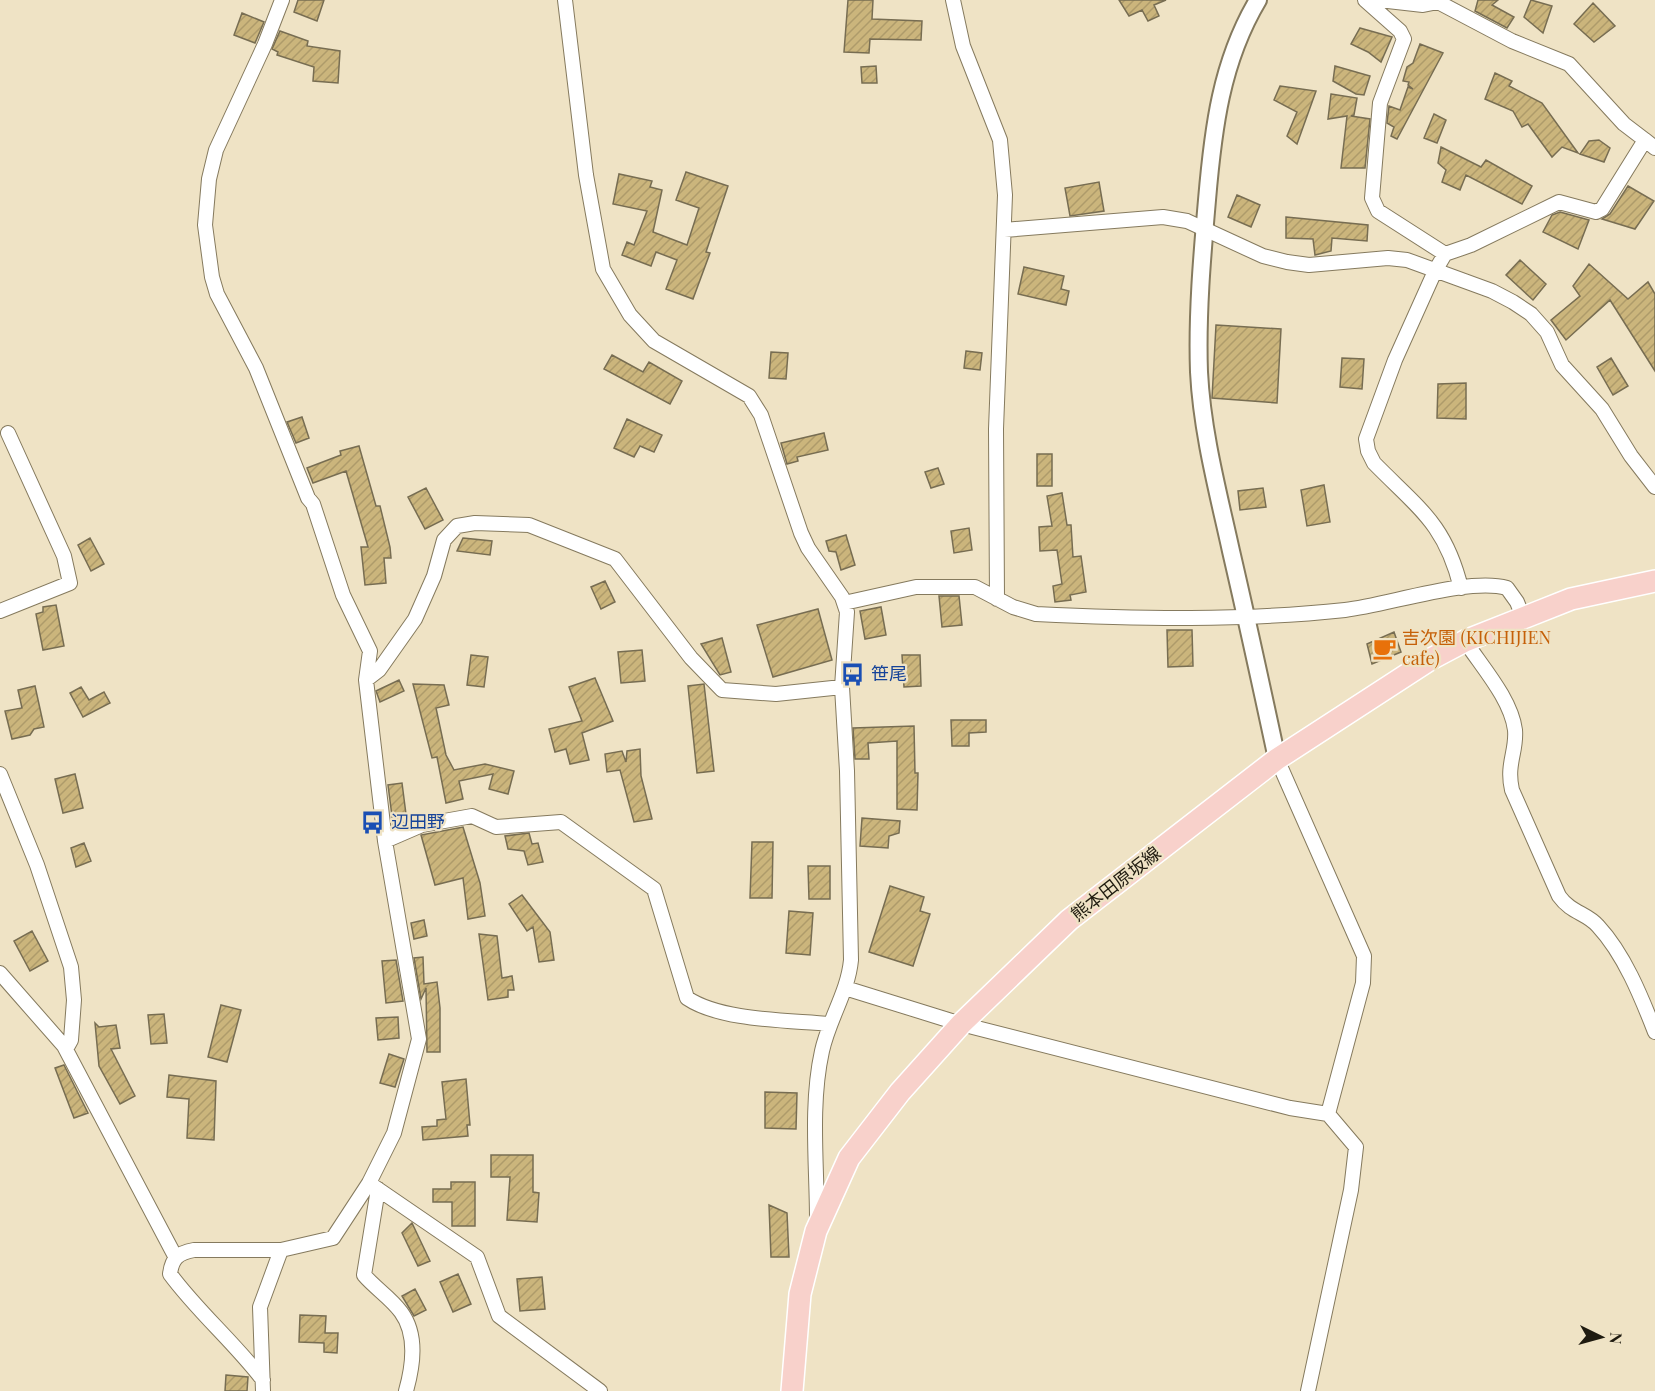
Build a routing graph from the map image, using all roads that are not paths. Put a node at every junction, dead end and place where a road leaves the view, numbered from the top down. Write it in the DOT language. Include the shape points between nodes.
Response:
graph roads {
  1 [pos="282,0"];
  2 [pos="565,0"];
  3 [pos="953,0"];
  4 [pos="1258,0"];
  5 [pos="1365,0"];
  6 [pos="1379,0"];
  7 [pos="1650,144"];
  8 [pos="1204,228"];
  9 [pos="1004,230"];
  10 [pos="1445,254"];
  11 [pos="1435,271"];
  12 [pos="8,433"];
  13 [pos="1655,487"];
  14 [pos="1655,581"];
  15 [pos="1461,588"];
  16 [pos="997,599"];
  17 [pos="844,603"];
  18 [pos="0,611"];
  19 [pos="1246,616"];
  20 [pos="1523,617"];
  21 [pos="1465,641"];
  22 [pos="366,680"];
  23 [pos="842,687"];
  24 [pos="1277,759"];
  25 [pos="0,774"];
  26 [pos="385,841"];
  27 [pos="0,973"];
  28 [pos="844,988"];
  29 [pos="830,1024"];
  30 [pos="961,1024"];
  31 [pos="1655,1032"];
  32 [pos="66,1049"];
  33 [pos="1328,1114"];
  34 [pos="374,1186"];
  35 [pos="816,1231"];
  36 [pos="281,1250"];
  37 [pos="176,1258"];
  38 [pos="263,1385"];
  39 [pos="406,1391"];
  40 [pos="600,1391"];
  41 [pos="792,1391"];
  42 [pos="1308,1391"];
  1 -- 22 [label="street" via="216,150 205,225 217,294 256,368 313,504 344,595 370,651"];
  2 -- 17 [label="street" via="586,175 603,269 630,315 654,341 749,396 762,415 808,548"];
  3 -- 9 [label="street" via="963,46 1000,140"];
  4 -- 8 [label="street" via="1244,24 1220,93 1212,135"];
  5 -- 10 [label="street" via="1404,39 1380,103 1372,198 1378,210"];
  6 -- 7 [label="street" via="1423,5 1438,2 1512,41 1569,64 1624,124"];
  7 -- 10 [label="street" via="1602,209 1596,212 1559,202"];
  8 -- 9 [label="street" via="1163,217"];
  8 -- 11 [label="street" via="1263,256 1287,262 1309,265 1388,258 1407,260"];
  8 -- 19 [label="street" via="1199,329 1203,404 1213,469"];
  9 -- 16 [label="street" via="996,429"];
  10 -- 11 [label="street"];
  11 -- 13 [label="street" via="1492,291 1531,314 1547,332 1562,364 1602,409"];
  11 -- 15 [label="street" via="1366,438 1374,463 1439,529 1454,559"];
  12 -- 18 [label="street" via="64,556 70,584"];
  14 -- 20 [label="main road, 熊本田原坂線" via="1571,599"];
  15 -- 19 [label="street" via="1346,609"];
  15 -- 20 [label="street" via="1481,584 1507,588"];
  16 -- 17 [label="street" via="975,587 916,587"];
  16 -- 19 [label="street" via="1036,614"];
  17 -- 23 [label="street" via="847,612"];
  19 -- 24 [label="street"];
  20 -- 21 [label="main road, 熊本田原坂線"];
  21 -- 24 [label="main road, 熊本田原坂線"];
  21 -- 31 [label="street" via="1498,690 1512,720 1512,790 1559,896 1568,908 1596,923 1608,937"];
  22 -- 23 [label="street" via="379,670 415,619 434,576 444,540 457,526 475,523 529,525 615,559 691,658 722,690 776,694"];
  22 -- 26 [label="street"];
  23 -- 28 [label="street" via="848,771 851,960"];
  24 -- 30 [label="main road, 熊本田原坂線" via="1069,920"];
  24 -- 33 [label="street" via="1364,956 1363,983"];
  25 -- 32 [label="street" via="37,865 71,967 74,1000 71,1040"];
  26 -- 29 [label="street" via="422,825 472,816 496,827 561,822 654,889 687,998 699,1006 725,1013"];
  26 -- 34 [label="street" via="419,1039 394,1133"];
  27 -- 32 [label="street"];
  28 -- 29 [label="street"];
  28 -- 30 [label="street"];
  29 -- 35 [label="street" via="822,1052 815,1129"];
  30 -- 33 [label="street" via="1290,1108"];
  30 -- 35 [label="main road, 熊本田原坂線" via="900,1092 849,1158"];
  32 -- 37 [label="street"];
  33 -- 42 [label="street" via="1356,1147 1351,1190"];
  34 -- 36 [label="street" via="333,1238"];
  34 -- 39 [label="street" via="364,1275 402,1312 410,1330 414,1363"];
  34 -- 40 [label="street" via="477,1257 499,1317"];
  35 -- 41 [label="main road, 熊本田原坂線" via="800,1293"];
  36 -- 37 [label="street" via="194,1250"];
  36 -- 38 [label="street" via="260,1307"];
  37 -- 38 [label="street" via="171,1262 170,1274"];
}
